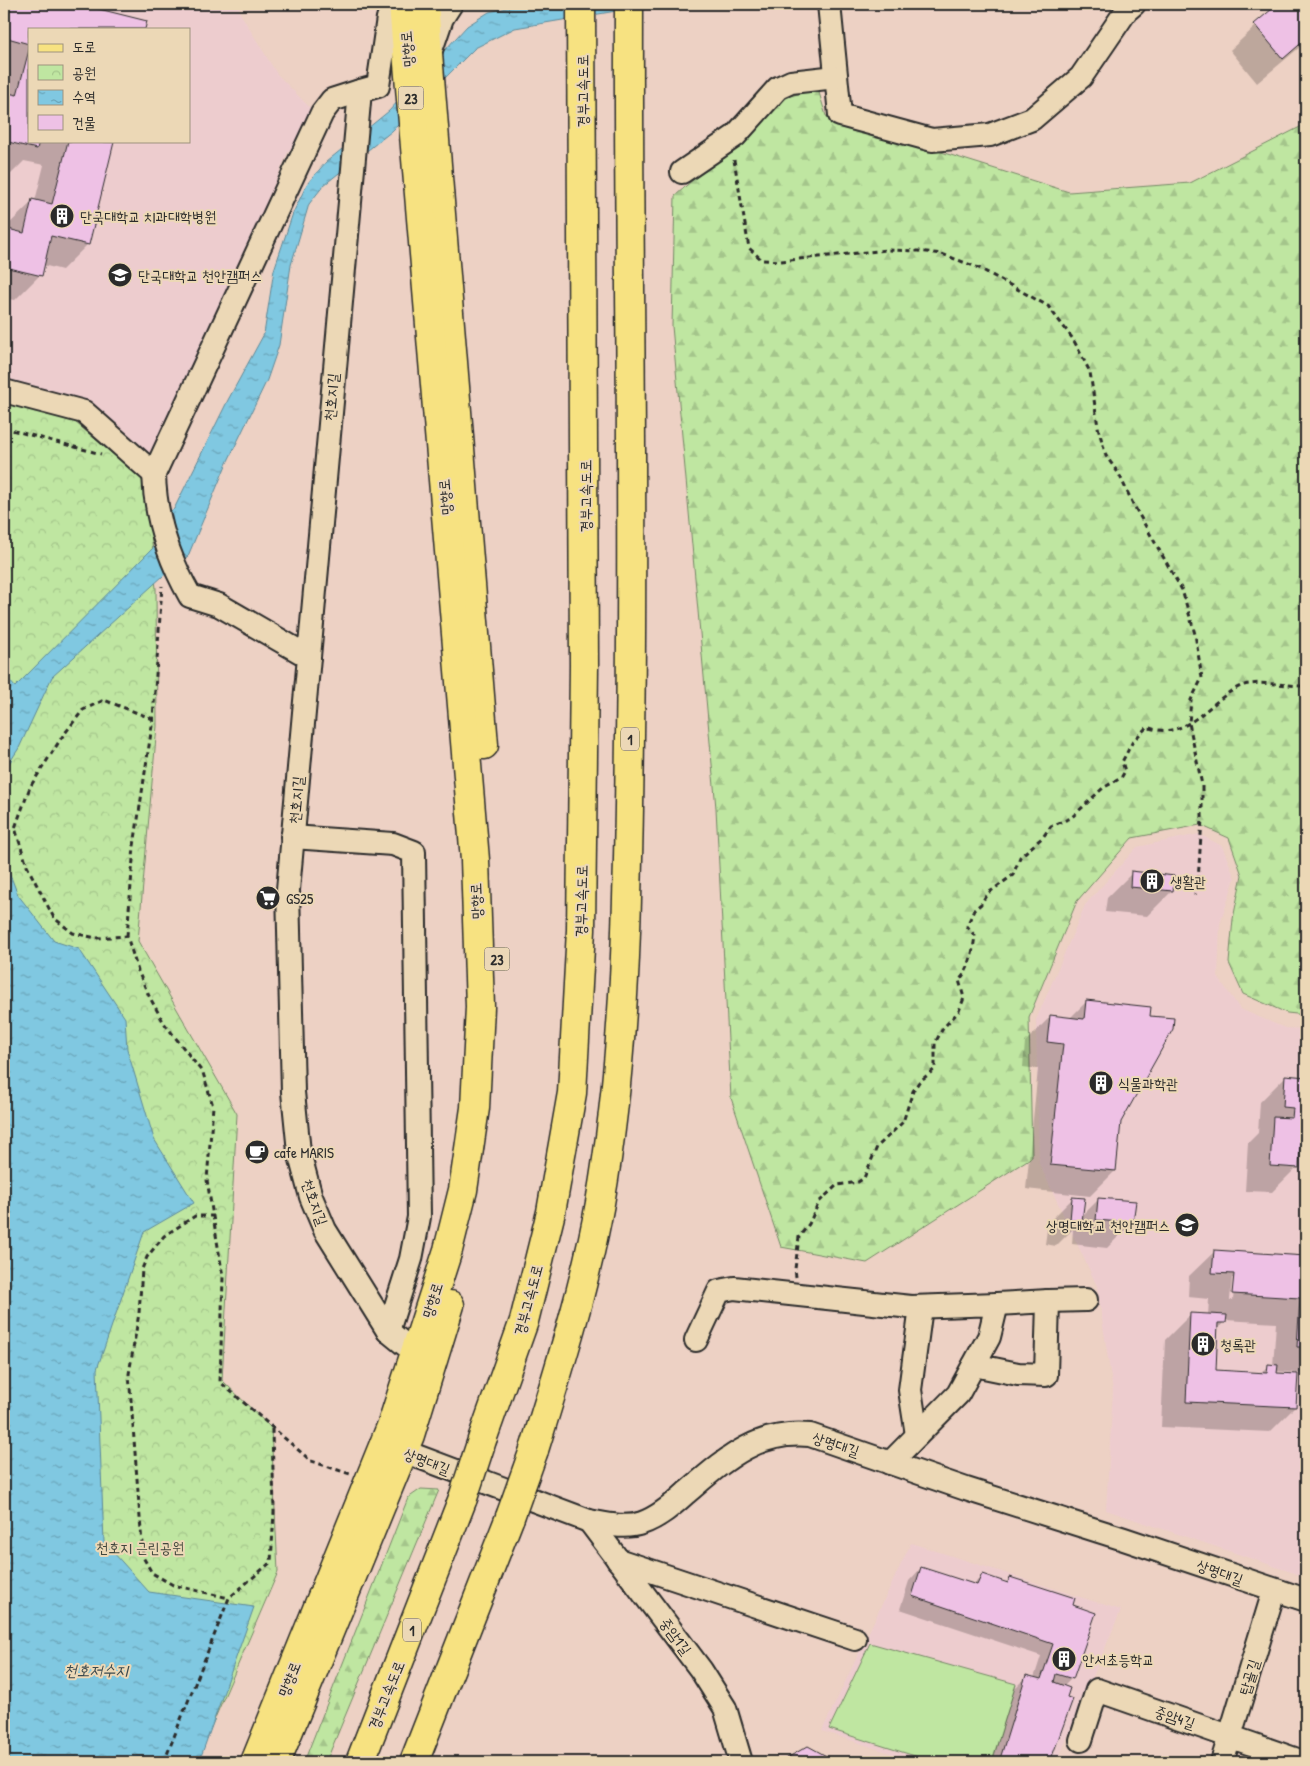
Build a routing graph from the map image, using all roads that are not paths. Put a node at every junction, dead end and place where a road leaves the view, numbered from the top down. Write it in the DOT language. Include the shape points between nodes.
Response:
graph roads {
  1 [pos="451,4"];
  2 [pos="829,4"];
  3 [pos="1134,4"];
  4 [pos="629,11"];
  5 [pos="581,15"];
  6 [pos="419,30"];
  7 [pos="836,77"];
  8 [pos="360,99"];
  9 [pos="682,172"];
  10 [pos="4,391"];
  11 [pos="154,474"];
  12 [pos="309,657"];
  13 [pos="292,837"];
  14 [pos="1086,1300"];
  15 [pos="1048,1301"];
  16 [pos="997,1304"];
  17 [pos="921,1307"];
  18 [pos="388,1331"];
  19 [pos="696,1340"];
  20 [pos="426,1351"];
  21 [pos="974,1365"];
  22 [pos="917,1435"];
  23 [pos="394,1448"];
  24 [pos="890,1463"];
  25 [pos="589,1521"];
  26 [pos="618,1560"];
  27 [pos="1274,1591"];
  28 [pos="1306,1600"];
  29 [pos="855,1639"];
  30 [pos="1231,1737"];
  31 [pos="1081,1740"];
  32 [pos="255,1762"];
  33 [pos="276,1762"];
  34 [pos="360,1762"];
  35 [pos="414,1762"];
  36 [pos="741,1762"];
  37 [pos="1222,1762"];
  38 [pos="1304,1762"];
  1 -- 6 [label="street" via="442,18"];
  2 -- 7 [label="street"];
  3 -- 7 [label="street" via="1081,77 1032,120 990,135 932,140 840,115"];
  4 -- 35 [label="main road, 1, bridge" via="631,663 627,919 618,1071 600,1204 572,1325 510,1517"];
  5 -- 34 [label="main road, 경부고속도로 / 1, bridge" via="584,665 581,930 572,1093 551,1212 524,1320 463,1498"];
  6 -- 8 [label="street" via="388,18 378,86"];
  6 -- 20 [label="main road, 망향로 / 23" via="474,860 480,1007 475,1108 463,1190"];
  7 -- 9 [label="street" via="791,82 778,88 735,136"];
  8 -- 11 [label="street" via="332,100 322,113"];
  8 -- 12 [label="street, 천호지길"];
  10 -- 11 [label="street" via="84,412"];
  11 -- 12 [label="street" via="168,576 190,596 219,605"];
  12 -- 13 [label="street, 천호지길"];
  13 -- 18 [label="street, 천호지길" via="288,890 289,978 293,1092 299,1152 311,1197 325,1230"];
  13 -- 18 [label="street" via="392,844 414,852 419,1217 411,1260"];
  14 -- 15 [label="street"];
  15 -- 16 [label="street"];
  15 -- 21 [label="street" via="1046,1375 1018,1374"];
  16 -- 17 [label="street"];
  16 -- 21 [label="street" via="989,1337"];
  17 -- 19 [label="street" via="734,1288 719,1291"];
  17 -- 22 [label="street" via="910,1390"];
  18 -- 20 [label="street, 천호지길" via="404,1344"];
  20 -- 23 [label="main road, 망향로 / 23"];
  21 -- 22 [label="street" via="958,1394"];
  22 -- 24 [label="street"];
  23 -- 25 [label="street, 상명대길"];
  23 -- 32 [label="main road, 망향로 / 23"];
  23 -- 33 [label="main road, 망향로 / 23"];
  24 -- 25 [label="street, 상명대길" via="810,1435 791,1433 764,1439 741,1449 668,1510 641,1524 617,1526"];
  24 -- 27 [label="street, 상명대길"];
  25 -- 26 [label="street, 중암1길"];
  26 -- 29 [label="street"];
  26 -- 36 [label="street, 중암1길" via="726,1708"];
  27 -- 28 [label="street, 상명대길"];
  27 -- 30 [label="street, 탑골길"];
  30 -- 31 [label="street, 중암4길" via="1097,1690"];
  30 -- 37 [label="street, 탑골길"];
  30 -- 38 [label="street, 중암4길"];
}
